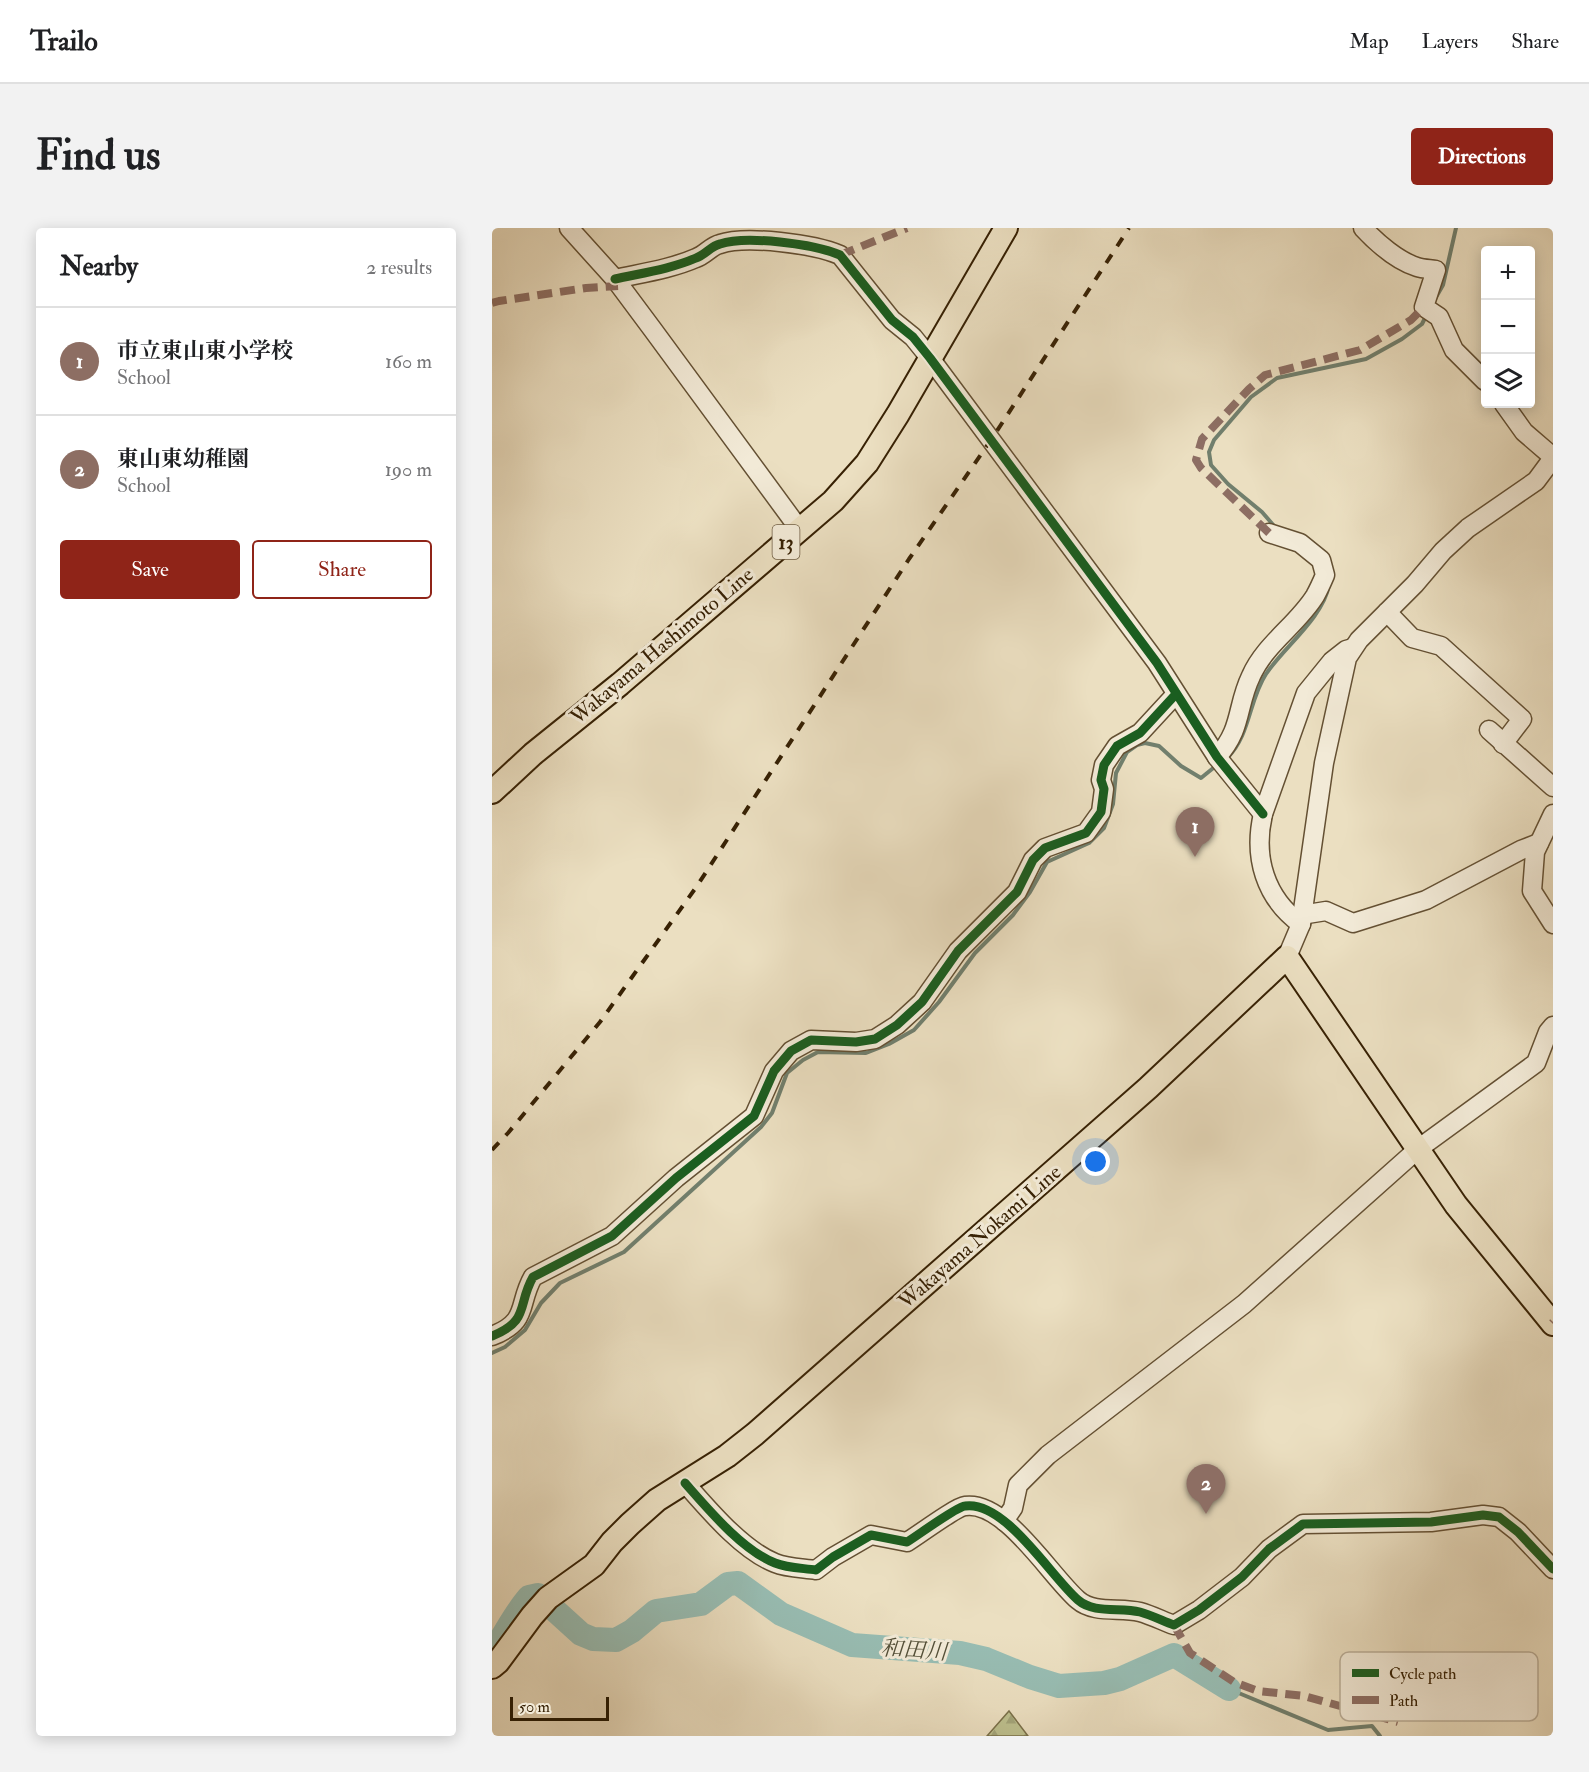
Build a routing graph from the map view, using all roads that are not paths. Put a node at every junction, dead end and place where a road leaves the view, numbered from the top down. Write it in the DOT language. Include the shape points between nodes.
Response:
graph roads {
  1 [pos="569,228"];
  2 [pos="1006,228"];
  3 [pos="1363,228"];
  4 [pos="615,279"];
  5 [pos="930,358"];
  6 [pos="1481,377"];
  7 [pos="1507,408"];
  8 [pos="1553,458"];
  9 [pos="800,530"];
  10 [pos="1269,533"];
  11 [pos="1387,612"];
  12 [pos="1353,648"];
  13 [pos="1176,694"];
  14 [pos="1489,730"];
  15 [pos="1503,744"];
  16 [pos="1217,757"];
  17 [pos="1553,788"];
  18 [pos="492,792"];
  19 [pos="1263,814"];
  20 [pos="1553,814"];
  21 [pos="1539,843"];
  22 [pos="1301,920"];
  23 [pos="1553,924"];
  24 [pos="1287,957"];
  25 [pos="1553,1026"];
  26 [pos="1418,1149"];
  27 [pos="1553,1324"];
  28 [pos="492,1336"];
  29 [pos="686,1483"];
  30 [pos="1004,1521"];
  31 [pos="1553,1569"];
  32 [pos="492,1666"];
  1 -- 4 [label="street"];
  2 -- 5 [label="main road, Wakayama Hashimoto Line / 13"];
  3 -- 6 [label="street" via="1402,260 1436,270 1424,307 1439,317 1454,350"];
  4 -- 5 [label="street" via="666,268 698,258 719,244 746,240 827,250 840,255 892,320"];
  4 -- 9 [label="street"];
  5 -- 9 [label="main road, Wakayama Hashimoto Line / 13" via="867,463"];
  5 -- 13 [label="street"];
  7 -- 8 [label="street" via="1524,432"];
  8 -- 11 [label="street" via="1536,481 1468,528 1443,551"];
  9 -- 18 [label="main road, Wakayama Hashimoto Line / 13"];
  10 -- 16 [label="street" via="1300,543 1321,560 1325,575 1314,597 1258,662 1234,733"];
  11 -- 12 [label="street"];
  11 -- 15 [label="street" via="1412,638 1441,646 1522,719"];
  12 -- 19 [label="street" via="1332,661 1306,693"];
  12 -- 22 [label="street" via="1347,658 1324,763"];
  13 -- 16 [label="street"];
  13 -- 28 [label="street" via="1140,733 1117,746 1104,765 1101,813 1086,833 1045,848 1033,860 1017,892 958,951 922,1002 875,1039 811,1040 791,1051 774,1071 754,1116 612,1236 533,1277 522,1312 514,1323"];
  14 -- 15 [label="street"];
  15 -- 17 [label="street"];
  16 -- 19 [label="street"];
  19 -- 22 [label="street" via="1259,849 1269,888 1289,916"];
  20 -- 21 [label="street"];
  21 -- 22 [label="street" via="1426,900 1353,923 1326,910"];
  21 -- 23 [label="street" via="1532,891"];
  22 -- 24 [label="street"];
  24 -- 26 [label="main road"];
  24 -- 29 [label="main road, Wakayama Nokami Line" via="1148,1088 755,1434"];
  25 -- 26 [label="street" via="1536,1063"];
  26 -- 27 [label="main road" via="1456,1205"];
  26 -- 30 [label="street" via="1244,1304 1048,1455 1018,1485 1013,1508"];
  29 -- 30 [label="street" via="756,1553 797,1568 816,1570 871,1535 907,1542 963,1506 978,1506"];
  29 -- 32 [label="main road, Wakayama Nokami Line" via="657,1500 612,1542 594,1565 546,1600"];
  30 -- 31 [label="street" via="1079,1601 1100,1608 1138,1612 1174,1624 1242,1577 1269,1549 1303,1524 1499,1517"];
}
